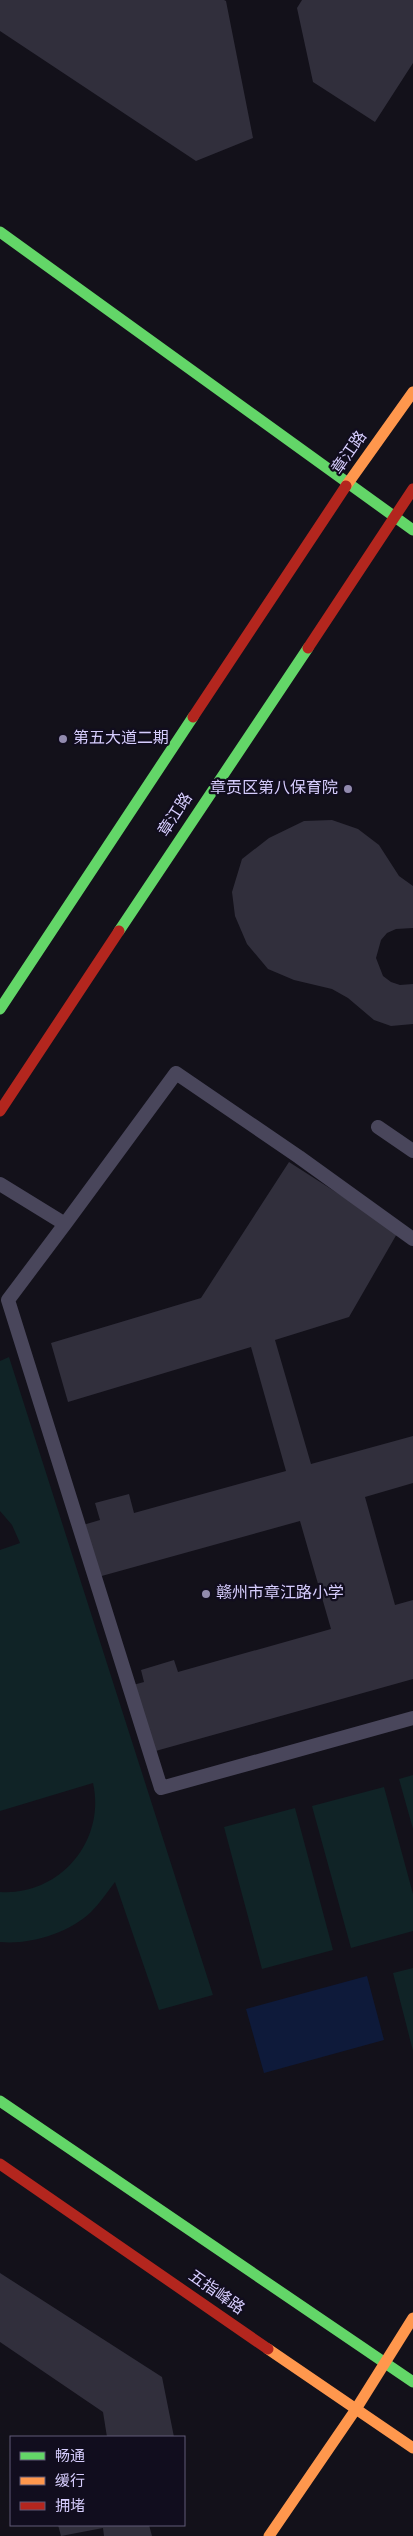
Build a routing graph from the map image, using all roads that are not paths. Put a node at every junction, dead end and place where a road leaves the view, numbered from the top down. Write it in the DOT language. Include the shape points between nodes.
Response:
graph roads {
  1 [pos="0,232"];
  2 [pos="413,392"];
  3 [pos="348,483"];
  4 [pos="413,489"];
  5 [pos="393,517"];
  6 [pos="413,530"];
  7 [pos="0,1009"];
  8 [pos="0,1111"];
  9 [pos="378,1126"];
  10 [pos="413,1151"];
  11 [pos="0,1184"];
  12 [pos="65,1224"];
  13 [pos="413,1239"];
  14 [pos="413,1718"];
  15 [pos="0,2101"];
  16 [pos="0,2164"];
  17 [pos="413,2318"];
  18 [pos="384,2361"];
  19 [pos="413,2382"];
  20 [pos="356,2409"];
  21 [pos="413,2448"];
  22 [pos="269,2536"];
  1 -- 3 [label="main road"];
  2 -- 3 [label="main road, 章江路"];
  3 -- 5 [label="main road"];
  3 -- 7 [label="main road, 章江路"];
  4 -- 5 [label="main road, 章江路"];
  5 -- 6 [label="main road"];
  5 -- 8 [label="main road, 章江路"];
  9 -- 10 [label="lane"];
  11 -- 12 [label="lane"];
  12 -- 13 [label="lane" via="176,1074"];
  12 -- 14 [label="lane" via="8,1300 161,1788"];
  15 -- 18 [label="main road"];
  16 -- 20 [label="main road, 五指峰路"];
  17 -- 18 [label="main road"];
  18 -- 19 [label="main road"];
  18 -- 20 [label="main road"];
  20 -- 21 [label="main road, 五指峰路"];
  20 -- 22 [label="main road"];
}
